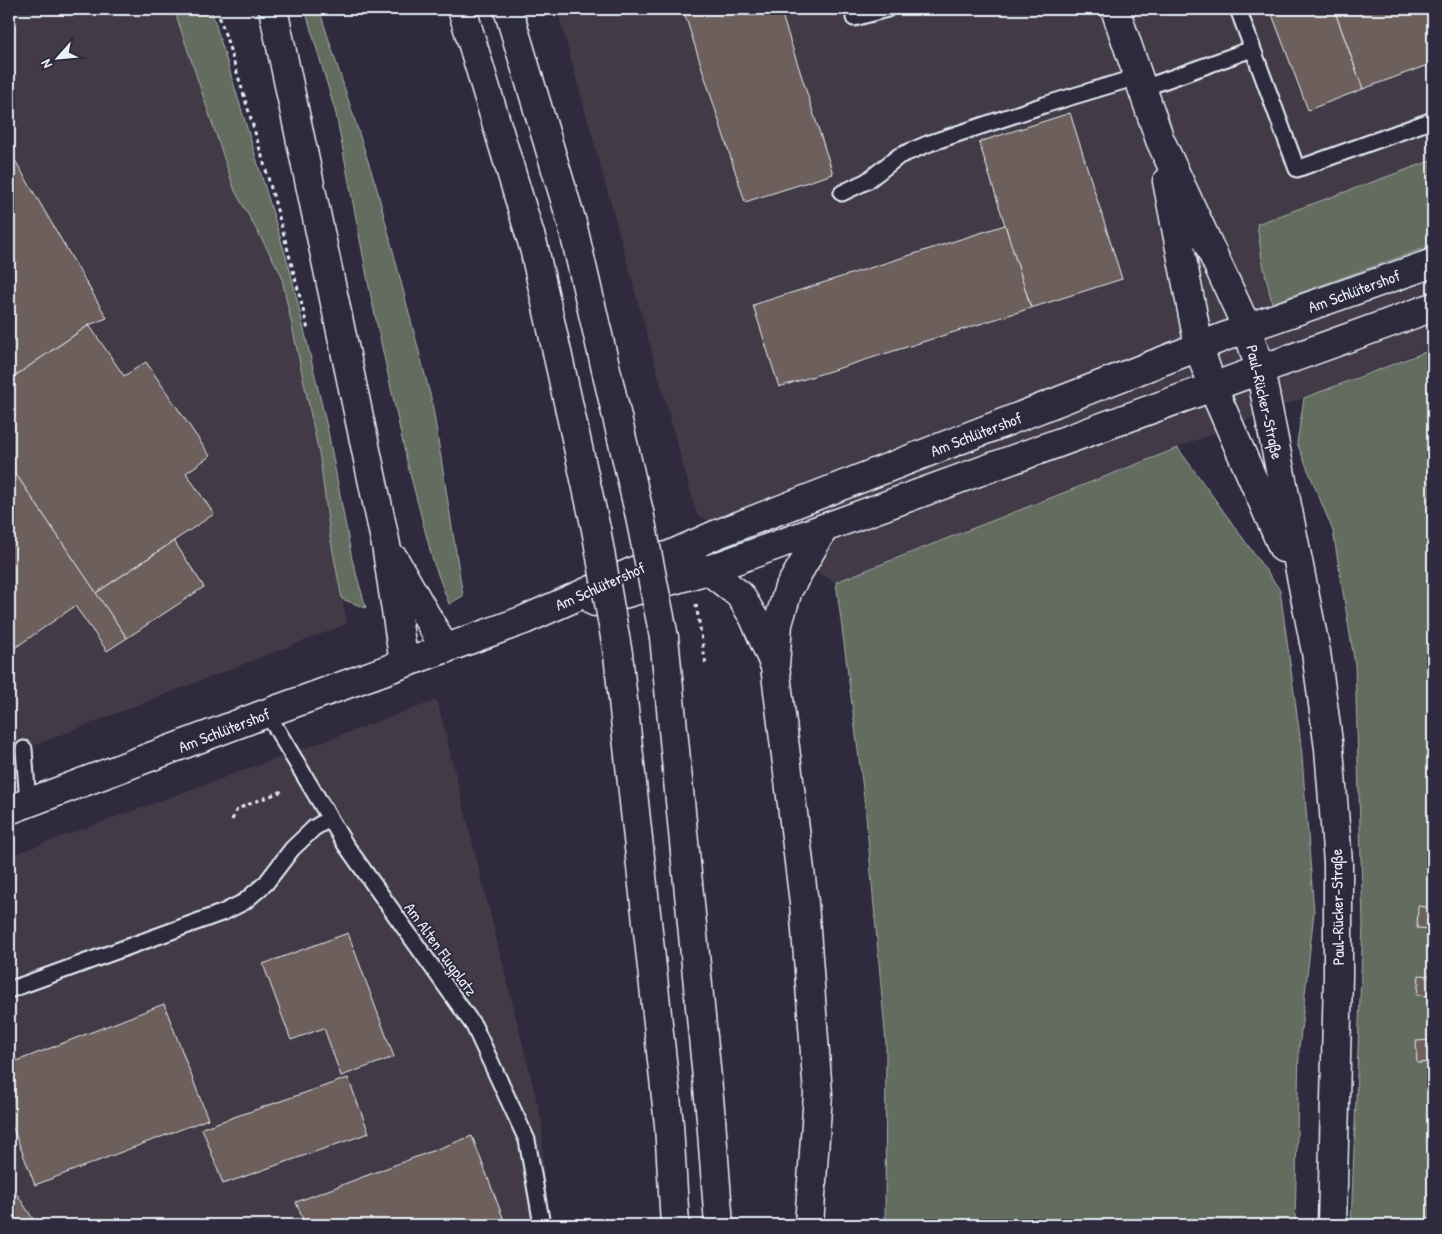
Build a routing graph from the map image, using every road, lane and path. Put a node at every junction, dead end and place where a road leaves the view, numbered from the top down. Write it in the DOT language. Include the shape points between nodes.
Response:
graph roads {
  1 [pos="217,9"];
  2 [pos="273,9"];
  3 [pos="462,9"];
  4 [pos="508,9"];
  5 [pos="887,9"];
  6 [pos="1115,9"];
  7 [pos="1238,9"];
  8 [pos="854,18"];
  9 [pos="1252,49"];
  10 [pos="1139,83"];
  11 [pos="1433,120"];
  12 [pos="1160,140"];
  13 [pos="842,193"];
  14 [pos="1433,262"];
  15 [pos="1433,307"];
  16 [pos="1247,328"];
  17 [pos="309,334"];
  18 [pos="1199,347"];
  19 [pos="1260,369"];
  20 [pos="1212,386"];
  21 [pos="824,528"];
  22 [pos="386,545"];
  23 [pos="666,556"];
  24 [pos="708,570"];
  25 [pos="1303,592"];
  26 [pos="696,608"];
  27 [pos="524,620"];
  28 [pos="444,648"];
  29 [pos="404,663"];
  30 [pos="706,664"];
  31 [pos="774,666"];
  32 [pos="267,713"];
  33 [pos="24,749"];
  34 [pos="306,782"];
  35 [pos="18,807"];
  36 [pos="330,819"];
  37 [pos="232,820"];
  38 [pos="9,990"];
  39 [pos="542,1225"];
  40 [pos="675,1225"];
  41 [pos="719,1225"];
  42 [pos="809,1225"];
  43 [pos="1332,1225"];
  1 -- 17 [label="path" via="234,59"];
  2 -- 22 [label="main road"];
  3 -- 40 [label="main road, bridge" via="534,248 596,528 618,654 669,1125"];
  4 -- 41 [label="main road, bridge" via="572,223 639,512 664,637"];
  5 -- 8 [label="lane"];
  6 -- 10 [label="main road, Paul-Rücker-Straße"];
  7 -- 9 [label="lane"];
  9 -- 10 [label="lane"];
  9 -- 11 [label="lane" via="1297,169"];
  10 -- 12 [label="main road, Paul-Rücker-Straße"];
  10 -- 13 [label="lane" via="1044,105 930,143 899,156 867,181"];
  12 -- 16 [label="main road, Paul-Rücker-Straße"];
  12 -- 18 [label="main road, Paul-Rücker-Straße"];
  14 -- 16 [label="main road, Am Schlütershof"];
  15 -- 19 [label="main road, Am Schlütershof"];
  16 -- 18 [label="main road, Am Schlütershof"];
  16 -- 19 [label="main road, Paul-Rücker-Straße"];
  18 -- 20 [label="main road, Paul-Rücker-Straße"];
  18 -- 23 [label="main road, Am Schlütershof"];
  19 -- 20 [label="main road, Am Schlütershof"];
  19 -- 25 [label="main road, Paul-Rücker-Straße"];
  20 -- 21 [label="main road, Am Schlütershof"];
  20 -- 25 [label="main road, Paul-Rücker-Straße"];
  21 -- 24 [label="main road, Am Schlütershof"];
  21 -- 31 [label="main road" via="788,590 778,624"];
  22 -- 28 [label="main road"];
  22 -- 29 [label="main road"];
  23 -- 24 [label="main road"];
  23 -- 27 [label="main road, Am Schlütershof"];
  24 -- 27 [label="main road, Am Schlütershof"];
  24 -- 31 [label="main road" via="740,595 754,618"];
  25 -- 43 [label="main road, Paul-Rücker-Straße" via="1316,652 1328,739 1338,863"];
  26 -- 30 [label="path"];
  27 -- 28 [label="main road, Am Schlütershof"];
  28 -- 29 [label="main road, Am Schlütershof"];
  29 -- 32 [label="main road, Am Schlütershof"];
  31 -- 42 [label="main road" via="804,903 818,1094"];
  32 -- 34 [label="lane, Am Alten Flugplatz"];
  32 -- 35 [label="main road, Am Schlütershof"];
  33 -- 35 [label="lane"];
  34 -- 36 [label="lane, Am Alten Flugplatz"];
  34 -- 37 [label="path" via="237,809"];
  36 -- 38 [label="lane" via="314,828 292,849 266,883 244,902"];
  36 -- 39 [label="lane, Am Alten Flugplatz" via="344,844 474,1026 527,1140"];
}
